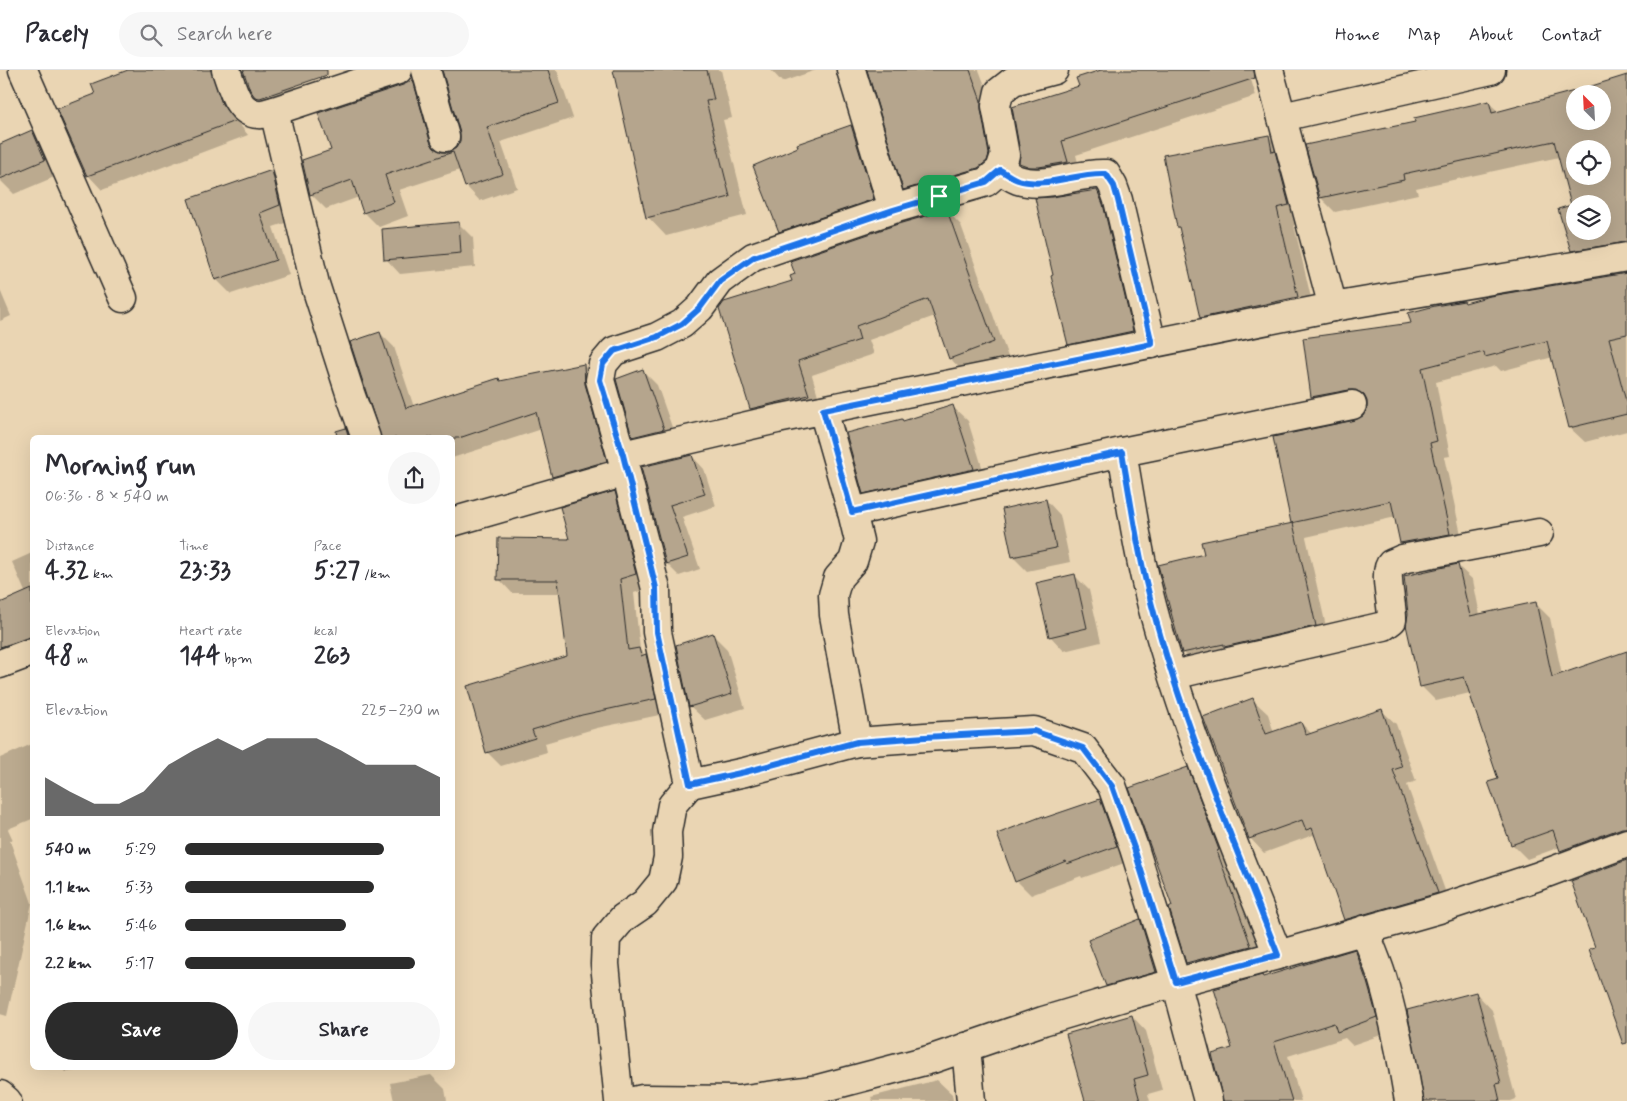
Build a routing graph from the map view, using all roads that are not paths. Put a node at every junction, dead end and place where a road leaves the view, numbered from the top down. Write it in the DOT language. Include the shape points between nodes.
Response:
graph roads {
  1 [pos="23,70"];
  2 [pos="226,70"];
  3 [pos="398,70"];
  4 [pos="426,70"];
  5 [pos="851,70"];
  6 [pos="1054,70"];
  7 [pos="1269,70"];
  8 [pos="1491,70"];
  9 [pos="274,111"];
  10 [pos="1282,117"];
  11 [pos="445,137"];
  12 [pos="1000,170"];
  13 [pos="893,210"];
  14 [pos="1627,257"];
  15 [pos="123,298"];
  16 [pos="1333,307"];
  17 [pos="1152,344"];
  18 [pos="1352,405"];
  19 [pos="823,410"];
  20 [pos="365,435"];
  21 [pos="1122,452"];
  22 [pos="624,463"];
  23 [pos="852,512"];
  24 [pos="455,521"];
  25 [pos="1539,533"];
  26 [pos="30,653"];
  27 [pos="0,664"];
  28 [pos="1172,675"];
  29 [pos="857,742"];
  30 [pos="690,784"];
  31 [pos="1627,843"];
  32 [pos="1364,930"];
  33 [pos="1278,955"];
  34 [pos="1176,982"];
  35 [pos="966,1047"];
  36 [pos="0,1095"];
  37 [pos="757,1099"];
  38 [pos="7,1101"];
  39 [pos="619,1101"];
  40 [pos="634,1101"];
  41 [pos="971,1101"];
  42 [pos="1208,1101"];
  43 [pos="1409,1101"];
  1 -- 15 [label="street"];
  2 -- 9 [label="street" via="245,110 258,114"];
  3 -- 9 [label="street"];
  4 -- 11 [label="street"];
  5 -- 13 [label="street"];
  6 -- 12 [label="street" via="1013,81 999,92 996,106 1005,155"];
  7 -- 10 [label="street"];
  8 -- 10 [label="street"];
  9 -- 20 [label="street" via="315,284"];
  10 -- 16 [label="street"];
  12 -- 13 [label="street" via="986,182"];
  12 -- 17 [label="street" via="1018,180 1034,182 1092,173 1106,174 1118,200"];
  13 -- 22 [label="street" via="754,257 720,281 700,308 682,324 657,337 614,351 603,364 600,380"];
  14 -- 16 [label="street"];
  16 -- 17 [label="street"];
  17 -- 19 [label="street"];
  18 -- 21 [label="street"];
  19 -- 22 [label="street" via="692,438"];
  19 -- 23 [label="street"];
  21 -- 23 [label="street"];
  21 -- 28 [label="street" via="1147,586"];
  22 -- 24 [label="street"];
  22 -- 30 [label="street" via="656,588 657,632"];
  23 -- 29 [label="street" via="859,541 852,561 838,578 833,595"];
  25 -- 28 [label="street" via="1402,559 1391,564 1386,573 1392,620 1384,626"];
  26 -- 27 [label="street"];
  28 -- 33 [label="street" via="1192,737"];
  29 -- 30 [label="street"];
  29 -- 34 [label="street" via="1034,731 1083,748 1112,786"];
  30 -- 39 [label="street" via="672,805 663,881 645,903 623,918 606,938 605,964"];
  31 -- 32 [label="street" via="1536,877"];
  32 -- 33 [label="street"];
  32 -- 43 [label="street" via="1391,1010"];
  33 -- 34 [label="street"];
  34 -- 35 [label="street"];
  34 -- 42 [label="street"];
  35 -- 37 [label="street" via="818,1089"];
  35 -- 41 [label="street"];
  36 -- 38 [label="street"];
  37 -- 40 [label="street"];
}
